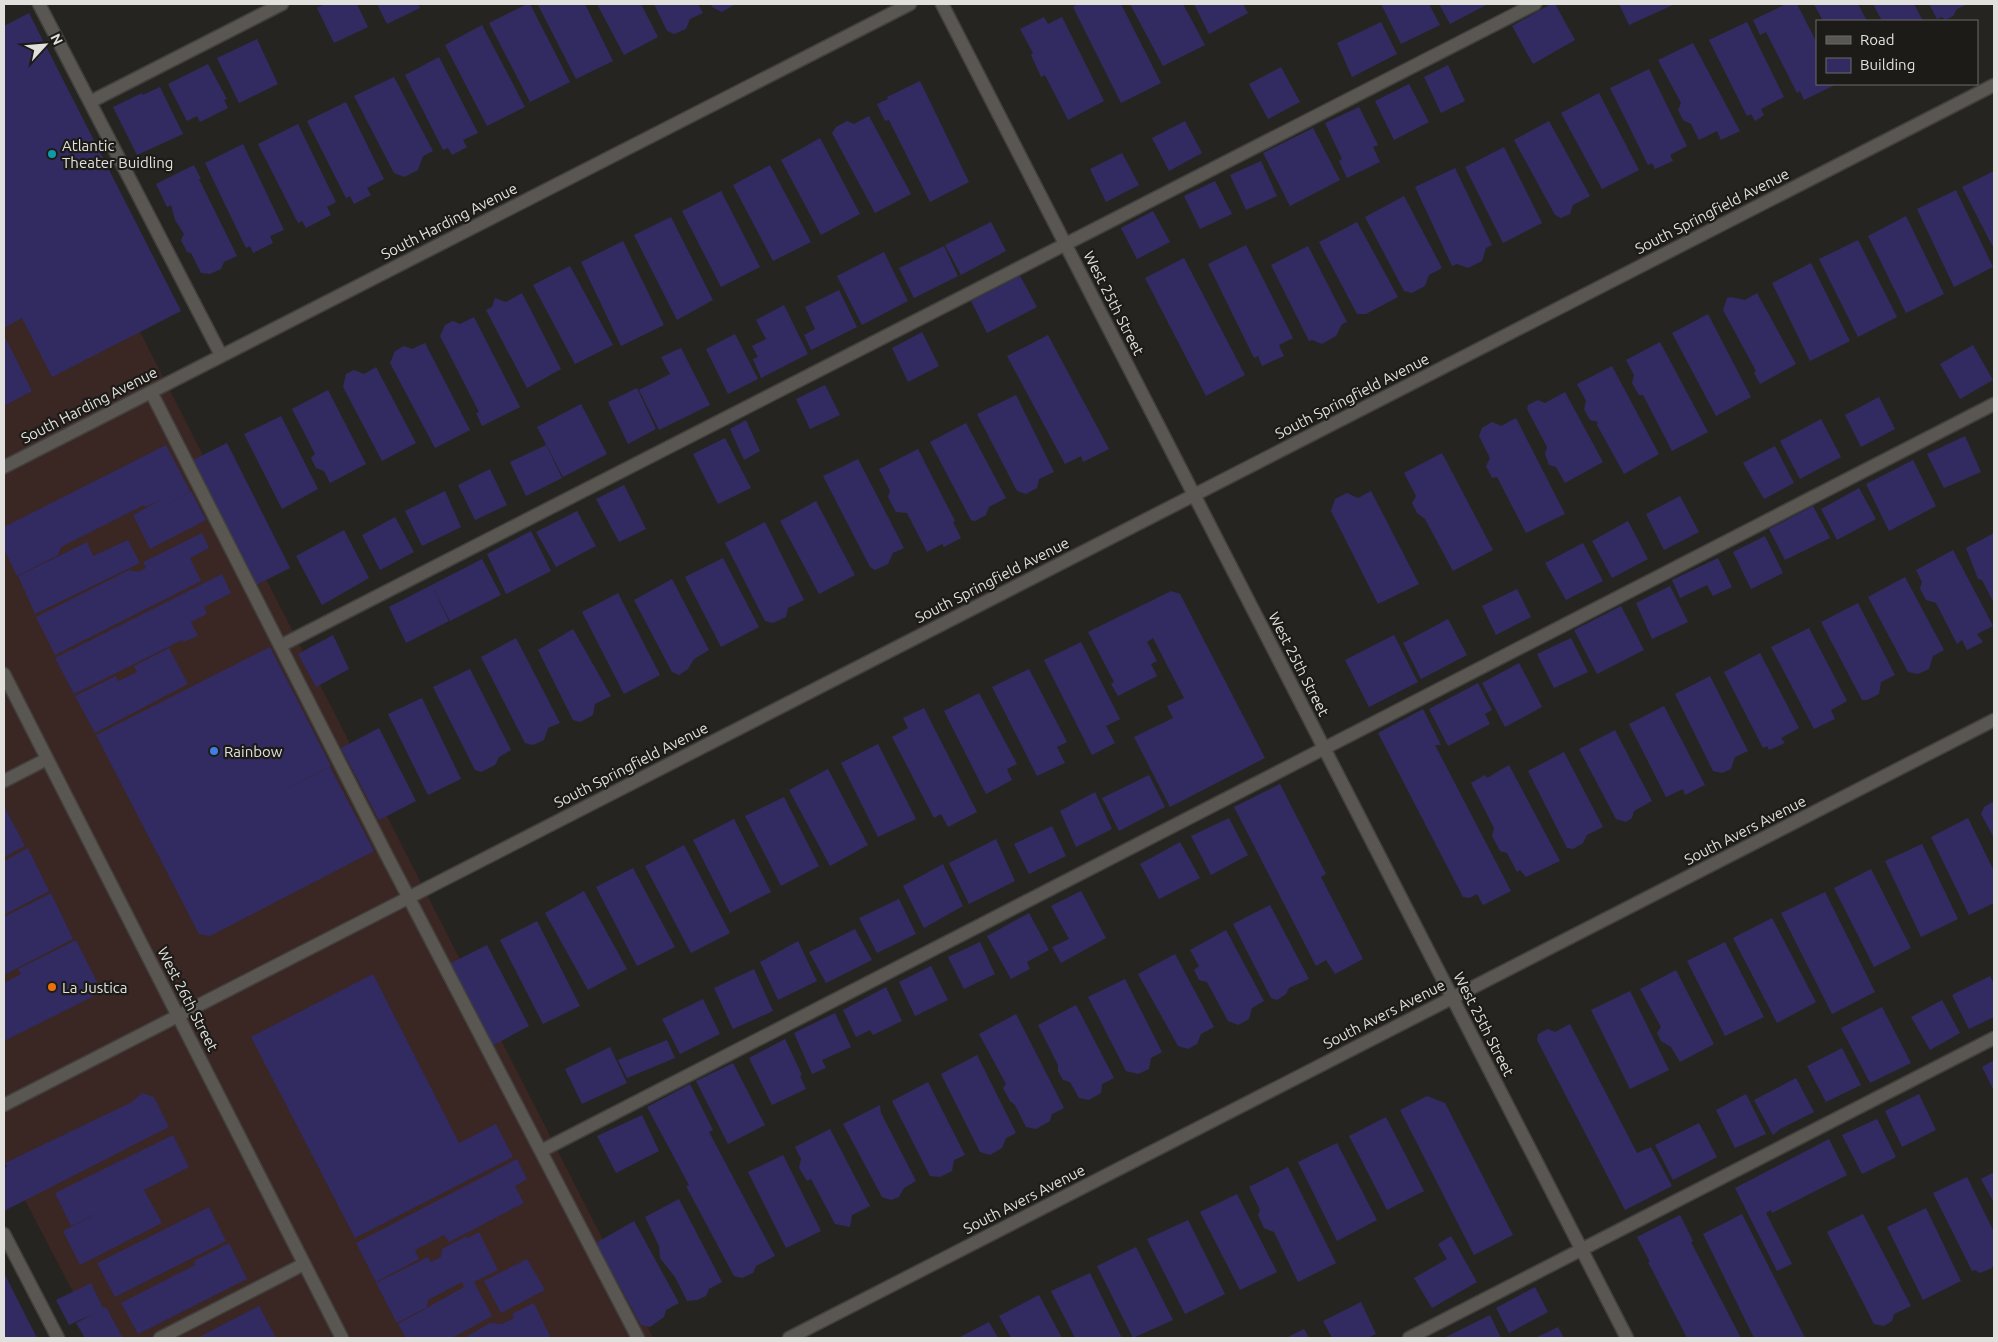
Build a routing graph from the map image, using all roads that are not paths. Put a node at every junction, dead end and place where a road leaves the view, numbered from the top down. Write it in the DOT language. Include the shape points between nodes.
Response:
graph roads {
  1 [pos="39,4"];
  2 [pos="282,4"];
  3 [pos="910,4"];
  4 [pos="942,4"];
  5 [pos="1535,4"];
  6 [pos="1994,85"];
  7 [pos="90,102"];
  8 [pos="1065,243"];
  9 [pos="221,355"];
  10 [pos="151,392"];
  11 [pos="1994,404"];
  12 [pos="4,467"];
  13 [pos="1194,495"];
  14 [pos="280,646"];
  15 [pos="4,674"];
  16 [pos="1994,720"];
  17 [pos="1324,748"];
  18 [pos="47,759"];
  19 [pos="4,781"];
  20 [pos="409,897"];
  21 [pos="1452,998"];
  22 [pos="178,1015"];
  23 [pos="1994,1038"];
  24 [pos="4,1105"];
  25 [pos="541,1151"];
  26 [pos="4,1234"];
  27 [pos="1581,1250"];
  28 [pos="304,1264"];
  29 [pos="58,1338"];
  30 [pos="160,1338"];
  31 [pos="342,1338"];
  32 [pos="638,1338"];
  33 [pos="789,1338"];
  34 [pos="1409,1338"];
  35 [pos="1626,1338"];
  1 -- 7 [label="street"];
  2 -- 7 [label="street"];
  3 -- 9 [label="street, South Harding Avenue"];
  4 -- 8 [label="street, West 25th Street"];
  5 -- 8 [label="street"];
  6 -- 13 [label="street, South Springfield Avenue"];
  7 -- 9 [label="street"];
  8 -- 13 [label="street, West 25th Street"];
  8 -- 14 [label="street"];
  9 -- 10 [label="street, South Harding Avenue"];
  10 -- 12 [label="street, South Harding Avenue"];
  10 -- 14 [label="street"];
  11 -- 17 [label="street"];
  13 -- 17 [label="street, West 25th Street"];
  13 -- 20 [label="street, South Springfield Avenue"];
  14 -- 20 [label="street"];
  15 -- 18 [label="street, West 26th Street"];
  16 -- 21 [label="street, South Avers Avenue"];
  17 -- 21 [label="street, West 25th Street"];
  17 -- 25 [label="street"];
  18 -- 19 [label="street"];
  18 -- 22 [label="street, West 26th Street"];
  20 -- 22 [label="street, South Springfield Avenue"];
  20 -- 25 [label="street"];
  21 -- 27 [label="street, West 25th Street"];
  21 -- 33 [label="street, South Avers Avenue"];
  22 -- 24 [label="street, South Springfield Avenue"];
  22 -- 28 [label="street, West 26th Street"];
  23 -- 27 [label="street"];
  25 -- 32 [label="street"];
  26 -- 29 [label="street"];
  27 -- 34 [label="street"];
  27 -- 35 [label="street, West 25th Street"];
  28 -- 30 [label="street"];
  28 -- 31 [label="street, West 26th Street"];
}
